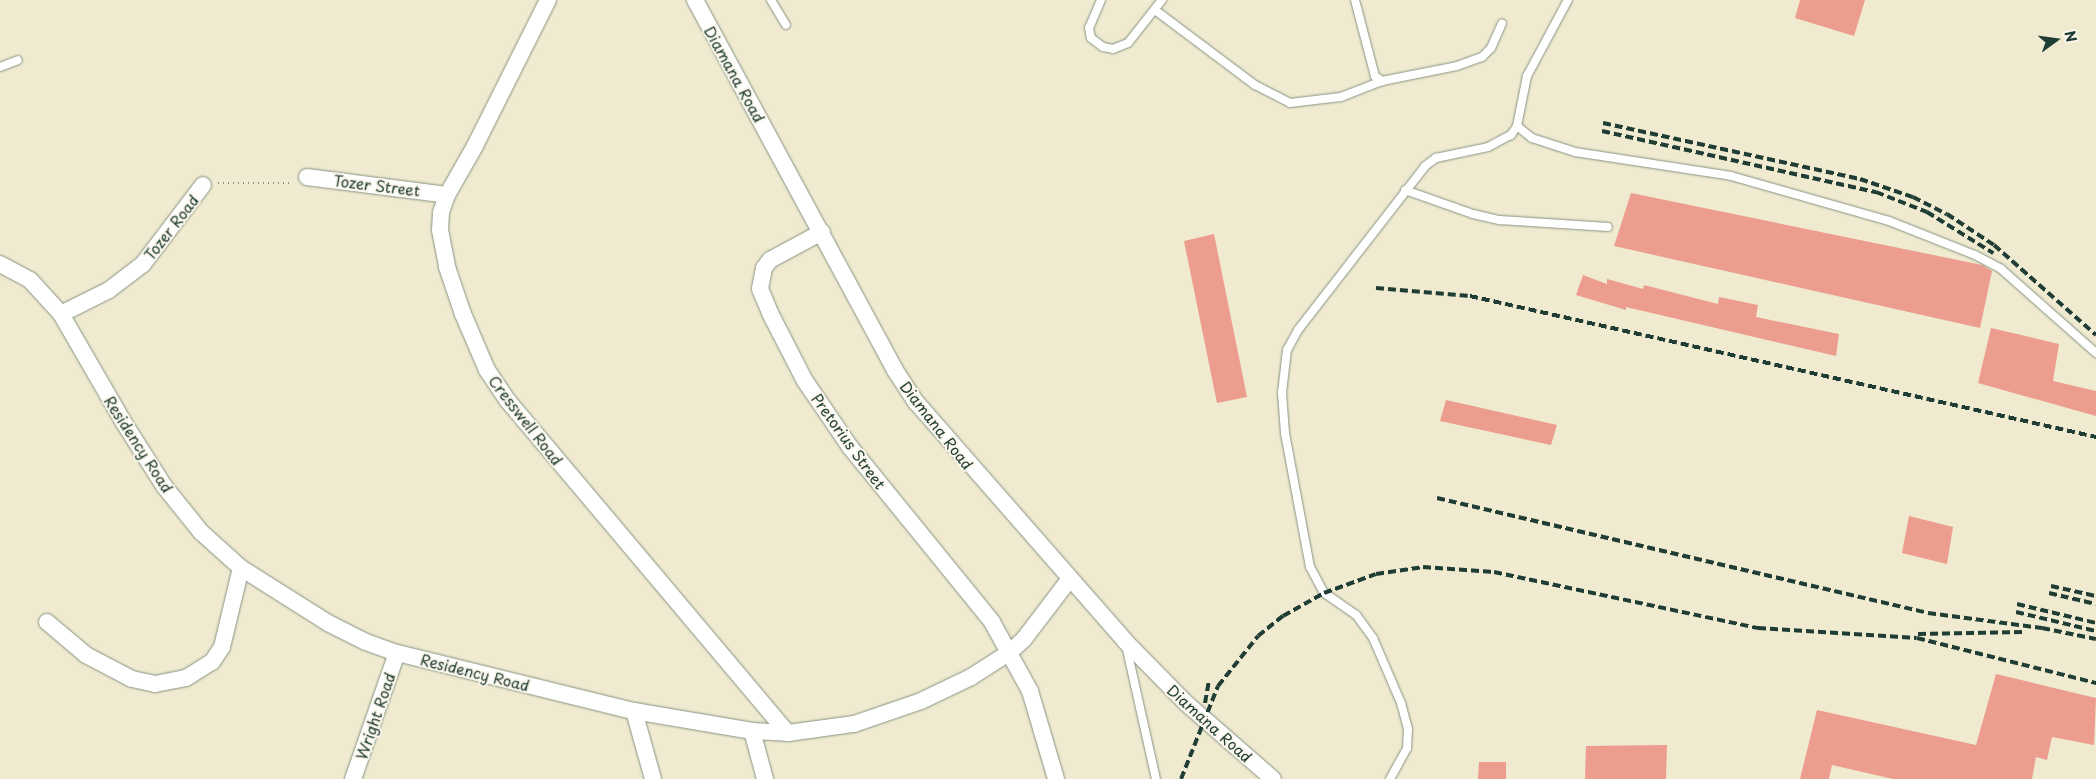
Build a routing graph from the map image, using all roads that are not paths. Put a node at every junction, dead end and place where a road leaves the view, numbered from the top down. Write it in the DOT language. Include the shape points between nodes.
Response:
graph roads {
  1 [pos="548,0"];
  2 [pos="695,0"];
  3 [pos="771,0"];
  4 [pos="1101,0"];
  5 [pos="1162,0"];
  6 [pos="1355,0"];
  7 [pos="1568,0"];
  8 [pos="1155,10"];
  9 [pos="1502,23"];
  10 [pos="786,25"];
  11 [pos="18,60"];
  12 [pos="0,67"];
  13 [pos="1382,81"];
  14 [pos="1518,126"];
  15 [pos="307,176"];
  16 [pos="204,185"];
  17 [pos="1405,190"];
  18 [pos="448,195"];
  19 [pos="1608,228"];
  20 [pos="822,232"];
  21 [pos="0,264"];
  22 [pos="61,314"];
  23 [pos="2096,353"];
  24 [pos="241,568"];
  25 [pos="1069,580"];
  26 [pos="47,622"];
  27 [pos="1125,641"];
  28 [pos="1010,652"];
  29 [pos="397,654"];
  30 [pos="634,711"];
  31 [pos="752,731"];
  32 [pos="788,733"];
  33 [pos="353,779"];
  34 [pos="654,779"];
  35 [pos="765,779"];
  36 [pos="1056,779"];
  37 [pos="1156,779"];
  38 [pos="1273,779"];
  39 [pos="1390,779"];
  1 -- 18 [label="street, Cresswell Road" via="476,146"];
  2 -- 20 [label="street, Diamana Road"];
  3 -- 10 [label="lane"];
  4 -- 8 [label="lane" via="1089,28 1091,38 1103,47 1113,49 1128,43"];
  5 -- 8 [label="lane"];
  6 -- 13 [label="lane" via="1375,76"];
  7 -- 14 [label="lane" via="1527,76"];
  8 -- 13 [label="lane" via="1255,85 1290,103 1324,101"];
  9 -- 13 [label="lane" via="1491,48 1482,57 1438,71"];
  11 -- 12 [label="lane"];
  14 -- 17 [label="lane" via="1511,135 1488,146 1436,158"];
  14 -- 23 [label="lane" via="1532,138 1575,152 1731,176 1889,220 1975,254 2001,269"];
  15 -- 18 [label="street, Tozer Street"];
  16 -- 22 [label="street, Tozer Road" via="143,264 109,290"];
  17 -- 19 [label="lane" via="1500,220"];
  17 -- 39 [label="lane" via="1298,330 1287,350 1282,394 1285,433 1310,567 1324,593 1356,615 1373,638 1401,703 1408,729 1407,748"];
  18 -- 32 [label="street, Cresswell Road" via="441,212 440,230 447,267 462,314 487,370 508,401"];
  20 -- 25 [label="street, Diamana Road" via="895,370 916,402"];
  20 -- 28 [label="street, Pretorius Street" via="770,260 764,268 760,289 770,313 805,381 850,447 966,588"];
  21 -- 22 [label="street, Residency Road" via="30,280"];
  22 -- 24 [label="street, Residency Road" via="164,486 201,532"];
  24 -- 26 [label="street" via="222,647 212,662 198,672 175,681 155,684 132,679 86,655"];
  24 -- 29 [label="street, Residency Road" via="328,623"];
  25 -- 27 [label="street, Diamana Road"];
  25 -- 28 [label="street, Residency Road"];
  27 -- 37 [label="lane"];
  27 -- 38 [label="street, Diamana Road" via="1187,704"];
  28 -- 32 [label="street, Residency Road" via="971,677 886,714 854,724"];
  28 -- 36 [label="street, Pretorius Street" via="1030,691"];
  29 -- 30 [label="street, Residency Road"];
  29 -- 33 [label="street, Wright Road"];
  30 -- 31 [label="street, Residency Road"];
  30 -- 34 [label="street"];
  31 -- 32 [label="street, Residency Road"];
  31 -- 35 [label="street"];
}
